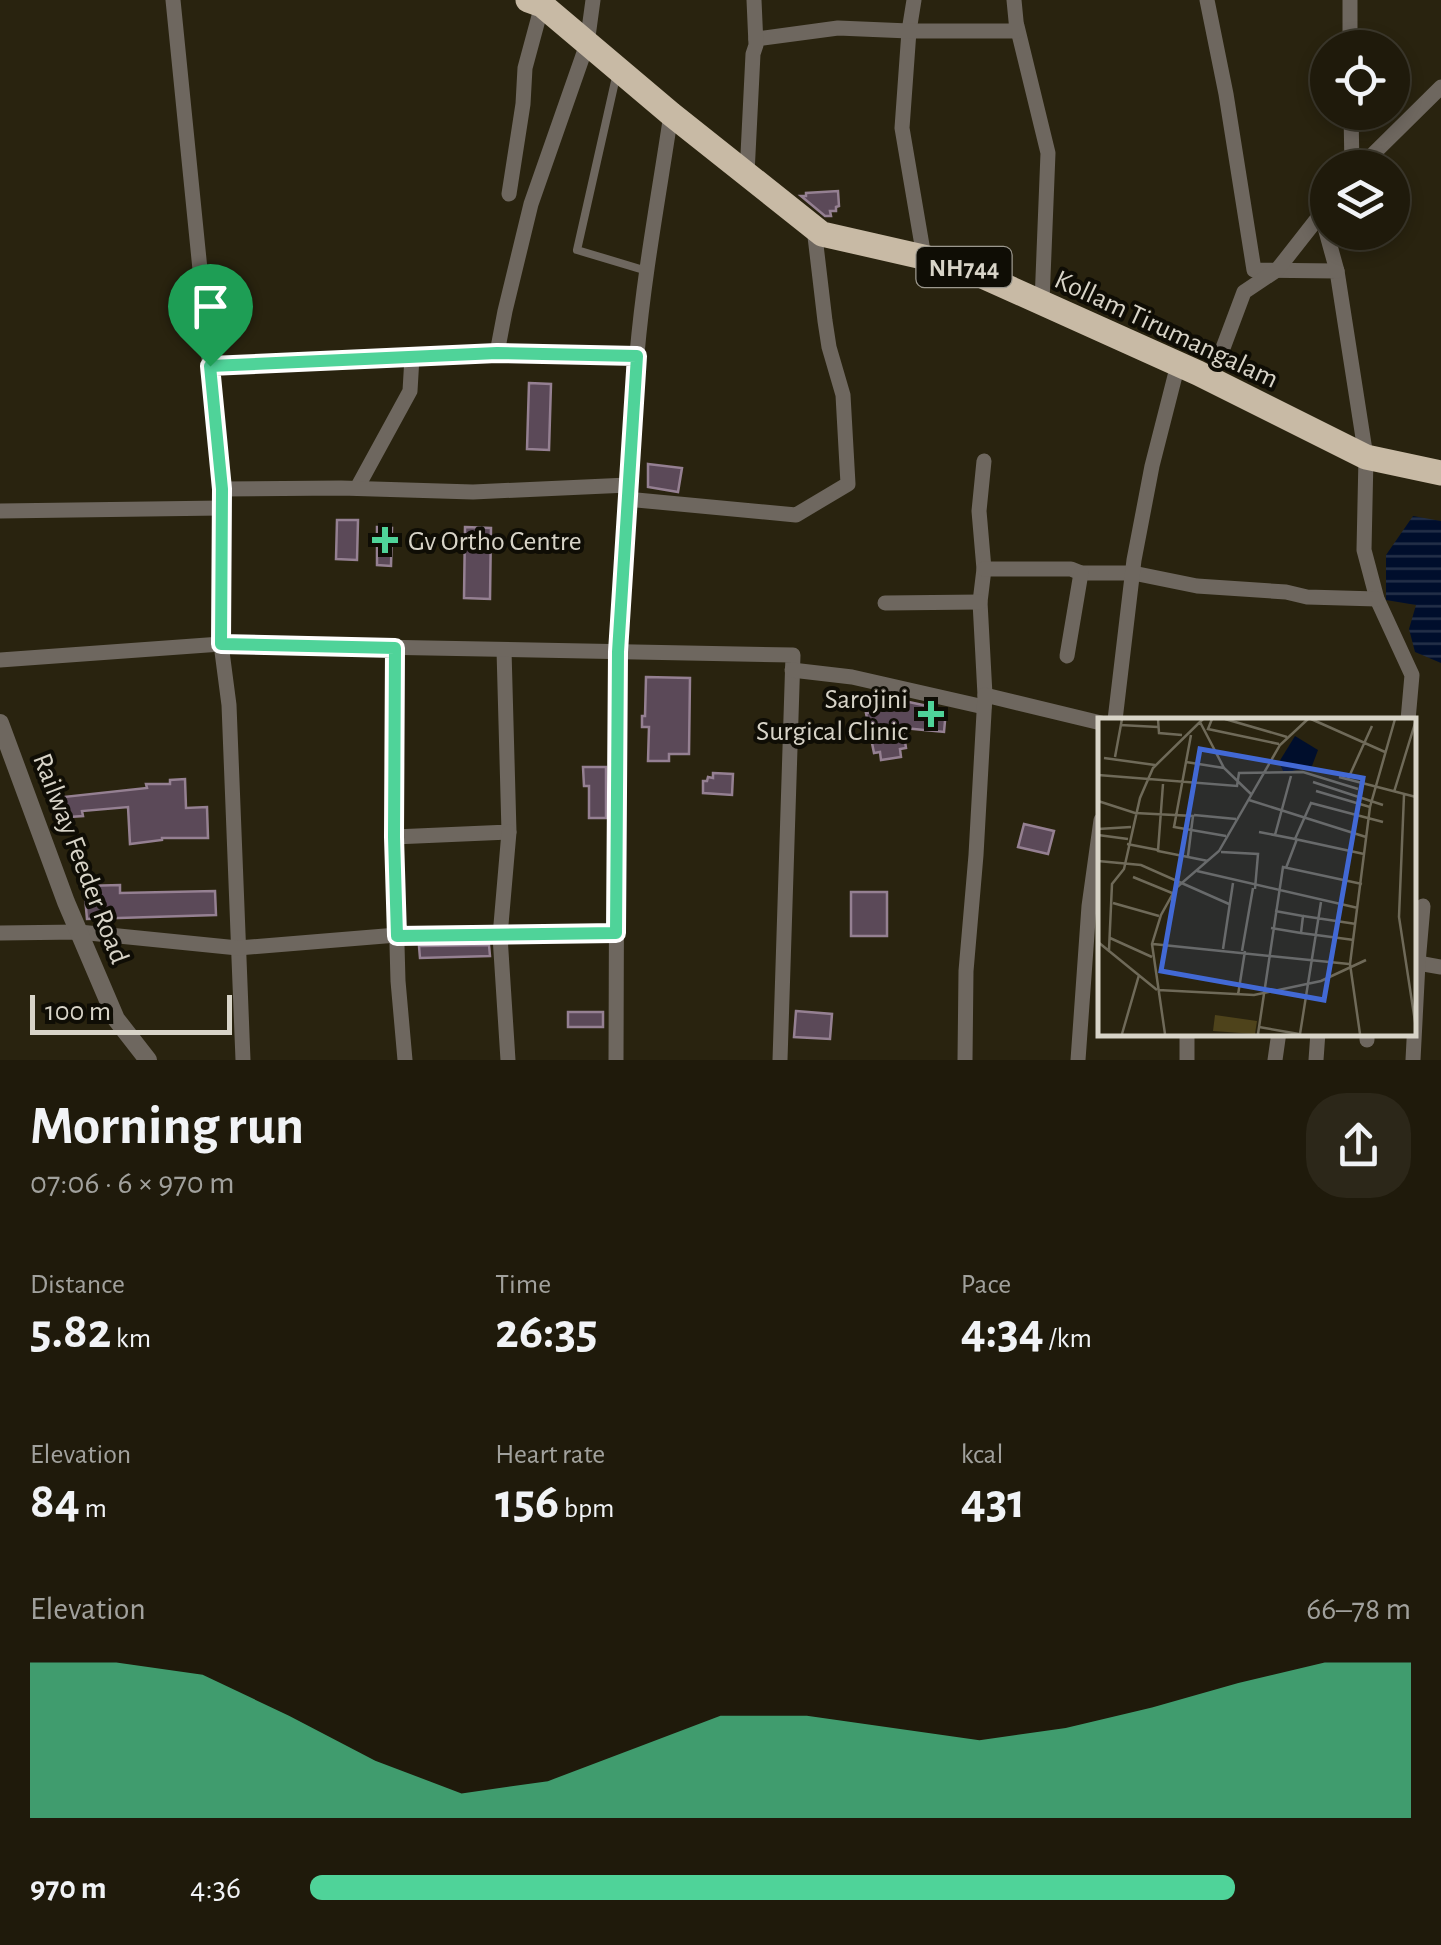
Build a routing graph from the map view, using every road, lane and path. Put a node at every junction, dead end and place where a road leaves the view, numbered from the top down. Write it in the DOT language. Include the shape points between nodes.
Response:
graph roads {
  1 [pos="174,0"];
  2 [pos="594,0"];
  3 [pos="754,0"];
  4 [pos="914,0"];
  5 [pos="1014,0"];
  6 [pos="1207,0"];
  7 [pos="1350,0"];
  8 [pos="535,2"];
  9 [pos="1017,26"];
  10 [pos="1350,30"];
  11 [pos="909,31"];
  12 [pos="756,40"];
  13 [pos="587,44"];
  14 [pos="618,69"];
  15 [pos="1441,87"];
  16 [pos="671,114"];
  17 [pos="1375,150"];
  18 [pos="747,174"];
  19 [pos="509,194"];
  20 [pos="814,228"];
  21 [pos="1310,228"];
  22 [pos="1333,250"];
  23 [pos="924,258"];
  24 [pos="1278,270"];
  25 [pos="647,271"];
  26 [pos="1337,271"];
  27 [pos="1042,302"];
  28 [pos="497,353"];
  29 [pos="637,356"];
  30 [pos="412,357"];
  31 [pos="1178,364"];
  32 [pos="210,366"];
  33 [pos="1211,380"];
  34 [pos="1366,457"];
  35 [pos="984,460"];
  36 [pos="1441,473"];
  37 [pos="357,488"];
  38 [pos="222,489"];
  39 [pos="627,492"];
  40 [pos="222,508"];
  41 [pos="0,512"];
  42 [pos="984,568"];
  43 [pos="1081,573"];
  44 [pos="1132,573"];
  45 [pos="1377,598"];
  46 [pos="980,602"];
  47 [pos="885,603"];
  48 [pos="221,644"];
  49 [pos="395,648"];
  50 [pos="504,650"];
  51 [pos="618,652"];
  52 [pos="1067,656"];
  53 [pos="0,660"];
  54 [pos="792,670"];
  55 [pos="985,701"];
  56 [pos="1114,718"];
  57 [pos="1408,718"];
  58 [pos="1098,722"];
  59 [pos="0,723"];
  60 [pos="509,832"];
  61 [pos="394,837"];
  62 [pos="1098,842"];
  63 [pos="1423,906"];
  64 [pos="79,932"];
  65 [pos="616,933"];
  66 [pos="0,934"];
  67 [pos="397,936"];
  68 [pos="500,936"];
  69 [pos="238,948"];
  70 [pos="1418,963"];
  71 [pos="1441,967"];
  72 [pos="1416,1002"];
  73 [pos="1187,1035"];
  74 [pos="1279,1035"];
  75 [pos="1318,1035"];
  76 [pos="1414,1035"];
  77 [pos="148,1060"];
  78 [pos="243,1060"];
  79 [pos="405,1060"];
  80 [pos="508,1060"];
  81 [pos="616,1060"];
  82 [pos="780,1060"];
  83 [pos="965,1060"];
  84 [pos="1078,1060"];
  85 [pos="1188,1060"];
  86 [pos="1275,1060"];
  87 [pos="1316,1060"];
  88 [pos="1413,1060"];
  1 -- 32 [label="street"];
  2 -- 13 [label="street"];
  3 -- 12 [label="street"];
  4 -- 11 [label="street"];
  5 -- 9 [label="street"];
  6 -- 24 [label="street" via="1254,270"];
  7 -- 10 [label="street"];
  8 -- 13 [label="highway, Kollam Tirumangalam / NH744"];
  8 -- 19 [label="street"];
  9 -- 11 [label="street"];
  9 -- 27 [label="street" via="1048,153"];
  11 -- 12 [label="street" via="838,28"];
  11 -- 23 [label="street" via="902,128"];
  12 -- 18 [label="street"];
  13 -- 14 [label="highway, Kollam Tirumangalam / NH744"];
  13 -- 28 [label="street" via="532,204"];
  14 -- 16 [label="highway, Kollam Tirumangalam / NH744"];
  14 -- 25 [label="lane" via="577,250"];
  15 -- 17 [label="street"];
  16 -- 18 [label="highway, Kollam Tirumangalam / NH744"];
  16 -- 25 [label="street"];
  18 -- 20 [label="highway, Kollam Tirumangalam / NH744"];
  20 -- 23 [label="highway, Kollam Tirumangalam / NH744"];
  20 -- 39 [label="street" via="829,347 843,394 848,484 796,515"];
  21 -- 24 [label="street"];
  22 -- 26 [label="street"];
  23 -- 27 [label="highway, Kollam Tirumangalam / NH744" via="958,265"];
  24 -- 26 [label="street"];
  24 -- 33 [label="street" via="1244,292"];
  25 -- 29 [label="street"];
  26 -- 34 [label="street"];
  27 -- 31 [label="highway, Kollam Tirumangalam / NH744"];
  28 -- 29 [label="street"];
  28 -- 30 [label="street"];
  29 -- 39 [label="street"];
  30 -- 32 [label="street"];
  30 -- 37 [label="street" via="410,391"];
  31 -- 33 [label="highway, Kollam Tirumangalam / NH744"];
  31 -- 44 [label="street"];
  32 -- 38 [label="street"];
  33 -- 34 [label="highway, Kollam Tirumangalam / NH744"];
  34 -- 36 [label="highway, Kollam Tirumangalam / NH744"];
  34 -- 45 [label="street" via="1364,550"];
  35 -- 42 [label="street"];
  37 -- 38 [label="street"];
  37 -- 39 [label="street"];
  38 -- 40 [label="street"];
  39 -- 51 [label="street"];
  40 -- 41 [label="street"];
  40 -- 48 [label="street"];
  42 -- 43 [label="street"];
  42 -- 46 [label="street"];
  43 -- 44 [label="street"];
  43 -- 52 [label="street"];
  44 -- 45 [label="street" via="1196,586"];
  44 -- 56 [label="street"];
  45 -- 57 [label="street" via="1412,675"];
  46 -- 47 [label="street"];
  46 -- 55 [label="street"];
  48 -- 49 [label="street"];
  48 -- 53 [label="street"];
  48 -- 69 [label="street"];
  49 -- 50 [label="street"];
  49 -- 61 [label="street"];
  50 -- 51 [label="street"];
  50 -- 60 [label="street"];
  51 -- 54 [label="street" via="793,655"];
  51 -- 65 [label="street"];
  54 -- 55 [label="street"];
  54 -- 82 [label="street"];
  55 -- 58 [label="street"];
  55 -- 83 [label="street"];
  59 -- 64 [label="street, Railway Feeder Road"];
  60 -- 61 [label="street"];
  60 -- 68 [label="street"];
  61 -- 67 [label="street"];
  62 -- 84 [label="street"];
  63 -- 70 [label="street"];
  64 -- 66 [label="street"];
  64 -- 69 [label="street"];
  64 -- 77 [label="street, Railway Feeder Road" via="116,1019"];
  65 -- 68 [label="street"];
  65 -- 81 [label="street"];
  67 -- 68 [label="street"];
  67 -- 69 [label="street"];
  67 -- 79 [label="street"];
  68 -- 80 [label="street"];
  69 -- 78 [label="street"];
  70 -- 71 [label="street"];
  70 -- 72 [label="street"];
  73 -- 85 [label="street"];
  74 -- 86 [label="street"];
  75 -- 87 [label="street"];
  76 -- 88 [label="street"];
}
